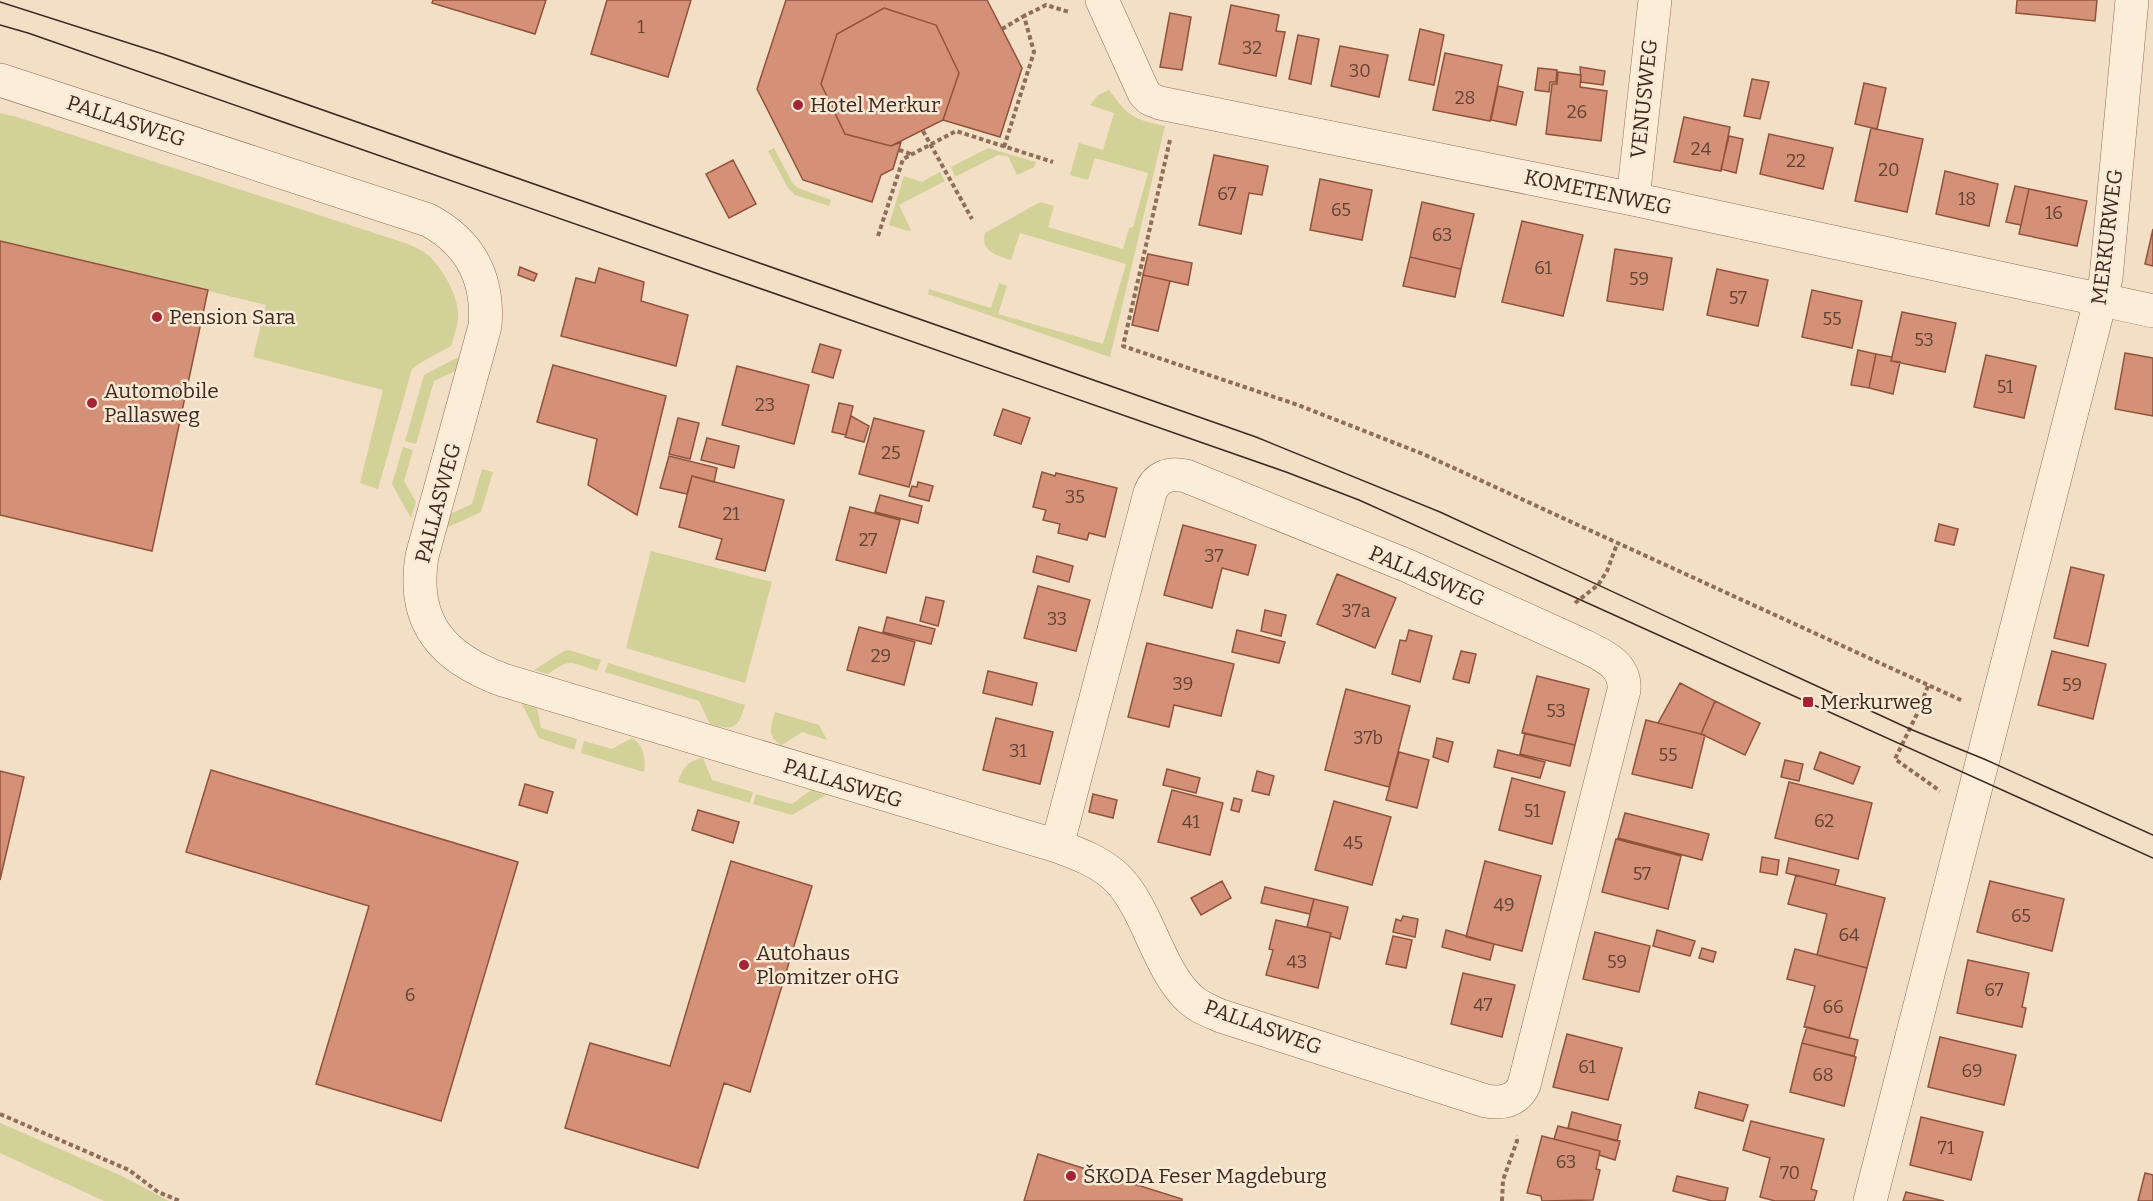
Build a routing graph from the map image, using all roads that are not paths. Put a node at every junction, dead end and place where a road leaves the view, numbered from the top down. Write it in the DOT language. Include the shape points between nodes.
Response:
graph roads {
  1 [pos="1655,0"];
  2 [pos="2132,0"];
  3 [pos="1089,7"];
  4 [pos="0,80"];
  5 [pos="1633,199"];
  6 [pos="2101,300"];
  7 [pos="2153,311"];
  8 [pos="1057,846"];
  9 [pos="1870,1201"];
  1 -- 5 [label="street, VENUSWEG"];
  2 -- 6 [label="street, MERKURWEG"];
  3 -- 5 [label="street, KOMETENWEG" via="1146,97 1160,103"];
  4 -- 8 [label="street, PALLASWEG" via="428,220 460,244 478,269 483,284 485,326 419,576 428,621 446,648 460,660 503,680"];
  5 -- 6 [label="street, KOMETENWEG"];
  6 -- 7 [label="street, KOMETENWEG"];
  6 -- 9 [label="street, MERKURWEG"];
  8 -- 8 [label="street, PALLASWEG" via="1150,493 1156,481 1166,475 1186,476 1408,566 1582,645 1604,657 1622,675 1624,690 1524,1085 1514,1098 1503,1102 1486,1101 1221,1016 1196,1004 1176,983 1118,879 1101,865"];
}
